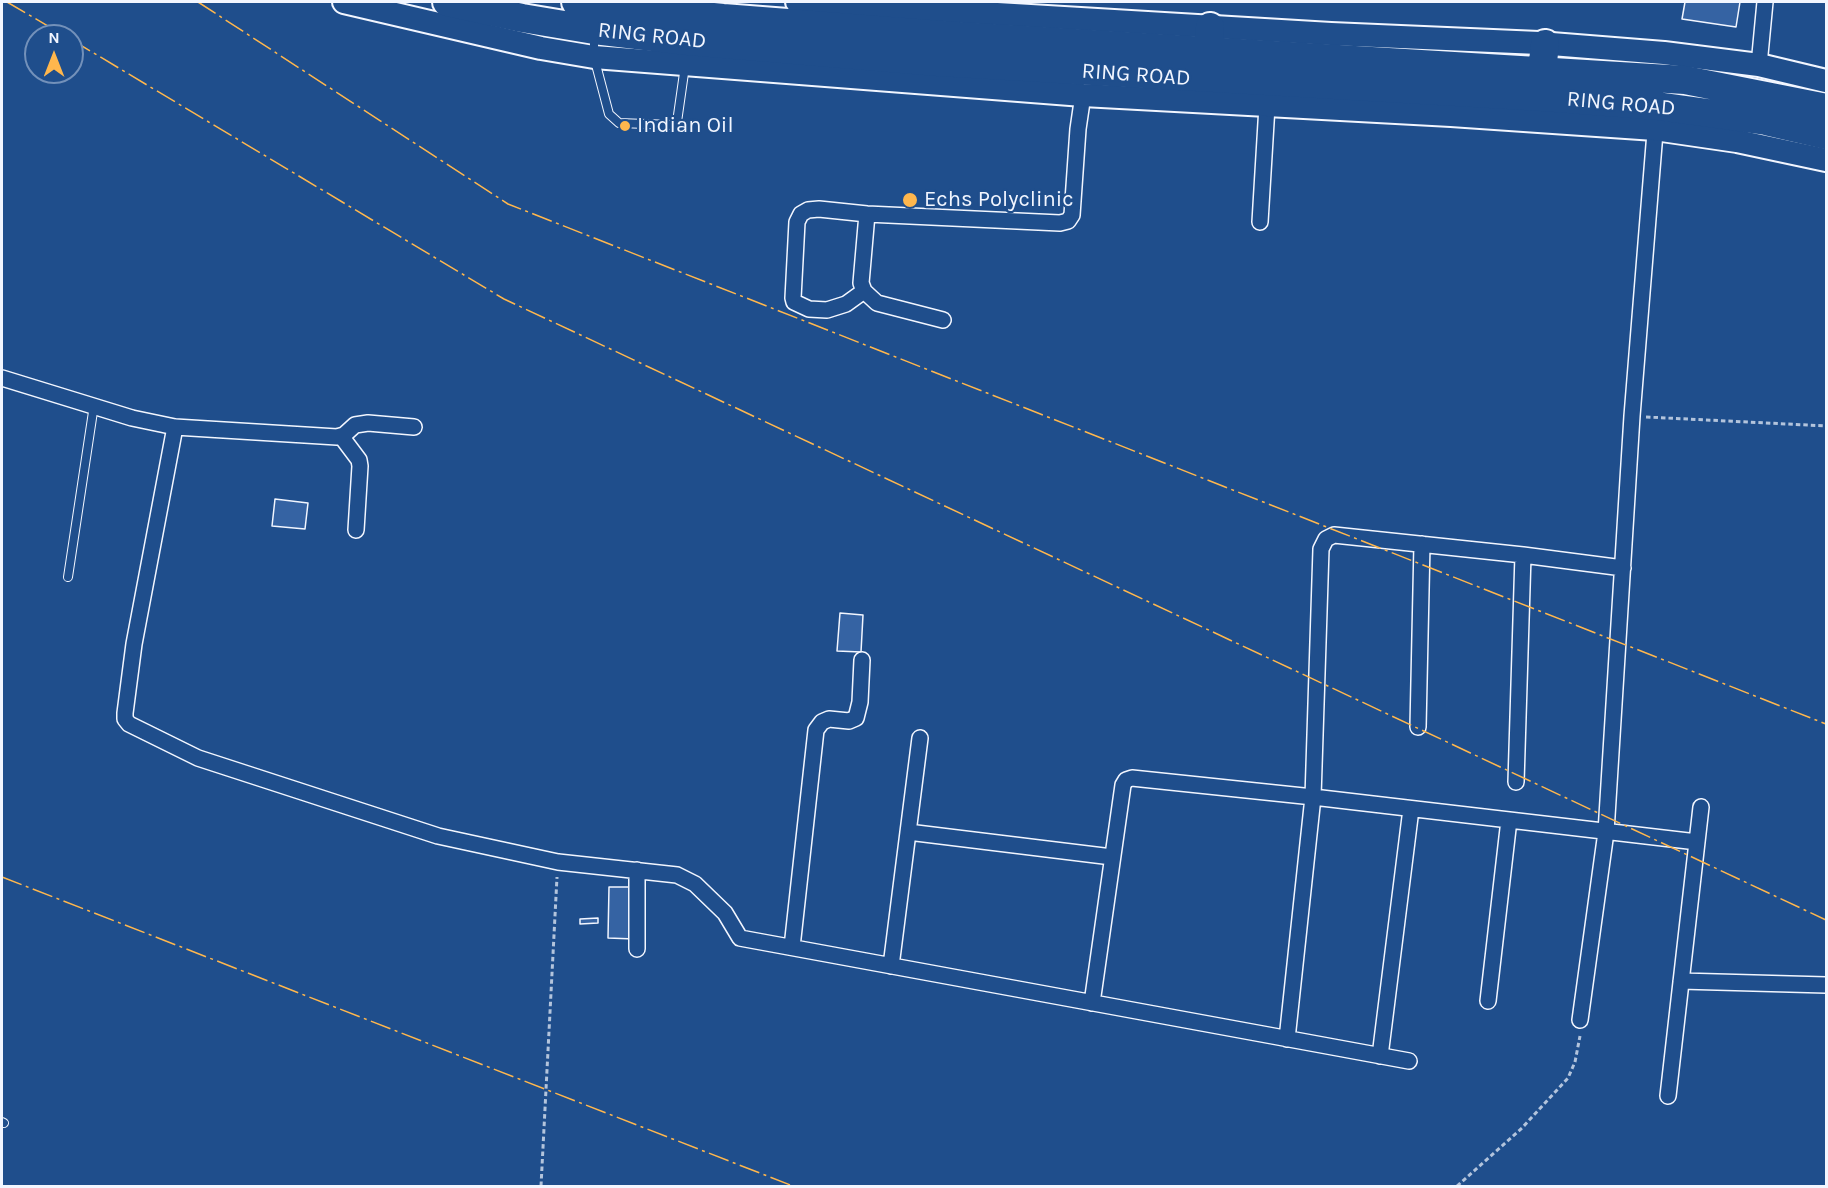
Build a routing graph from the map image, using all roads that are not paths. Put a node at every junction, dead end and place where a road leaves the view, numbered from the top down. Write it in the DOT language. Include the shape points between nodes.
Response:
graph roads {
  1 [pos="344,2"];
  2 [pos="447,2"];
  3 [pos="797,2"];
  4 [pos="1765,2"];
  5 [pos="941,16"];
  6 [pos="592,19"];
  7 [pos="686,53"];
  8 [pos="1543,57"];
  9 [pos="1759,65"];
  10 [pos="1827,81"];
  11 [pos="1198,90"];
  12 [pos="1083,95"];
  13 [pos="1267,105"];
  14 [pos="1827,108"];
  15 [pos="1656,118"];
  16 [pos="1827,135"];
  17 [pos="1827,160"];
  18 [pos="867,214"];
  19 [pos="1260,222"];
  20 [pos="864,291"];
  21 [pos="943,320"];
  22 [pos="2,378"];
  23 [pos="93,405"];
  24 [pos="175,427"];
  25 [pos="414,427"];
  26 [pos="341,436"];
  27 [pos="356,530"];
  28 [pos="1422,544"];
  29 [pos="1523,555"];
  30 [pos="1623,568"];
  31 [pos="68,577"];
  32 [pos="862,660"];
  33 [pos="1418,727"];
  34 [pos="920,738"];
  35 [pos="1516,782"];
  36 [pos="1313,797"];
  37 [pos="1701,807"];
  38 [pos="1412,809"];
  39 [pos="1509,820"];
  40 [pos="908,832"];
  41 [pos="1606,832"];
  42 [pos="1697,842"];
  43 [pos="1112,857"];
  44 [pos="637,870"];
  45 [pos="792,948"];
  46 [pos="637,950"];
  47 [pos="891,966"];
  48 [pos="1681,981"];
  49 [pos="1827,985"];
  50 [pos="1488,1001"];
  51 [pos="1092,1003"];
  52 [pos="1580,1020"];
  53 [pos="1287,1039"];
  54 [pos="1380,1056"];
  55 [pos="1409,1061"];
  56 [pos="1668,1096"];
  1 -- 6 [label="street" via="530,45"];
  2 -- 6 [label="highway, RING ROAD" via="522,18"];
  3 -- 5 [label="street"];
  4 -- 9 [label="street"];
  5 -- 6 [label="highway, RING ROAD"];
  5 -- 8 [label="highway, RING ROAD" via="1209,39"];
  6 -- 7 [label="highway, RING ROAD"];
  6 -- 7 [label="lane" via="609,114 619,123 677,122"];
  7 -- 11 [label="highway, RING ROAD" via="937,62"];
  7 -- 12 [label="street"];
  8 -- 9 [label="street" via="1664,53"];
  8 -- 14 [label="highway, RING ROAD"];
  9 -- 10 [label="street"];
  11 -- 12 [label="street"];
  11 -- 13 [label="street"];
  11 -- 15 [label="highway, RING ROAD" via="1531,96"];
  12 -- 18 [label="street" via="1072,215 1068,221"];
  13 -- 15 [label="street"];
  13 -- 19 [label="street"];
  15 -- 16 [label="highway, RING ROAD" via="1766,121"];
  15 -- 17 [label="street" via="1737,141"];
  15 -- 30 [label="street"];
  18 -- 20 [label="street" via="861,283"];
  18 -- 20 [label="street" via="819,209 801,214 797,222 793,298 808,309 827,310 846,304"];
  20 -- 21 [label="street" via="877,303"];
  22 -- 23 [label="street"];
  23 -- 24 [label="street"];
  23 -- 31 [label="lane"];
  24 -- 26 [label="street"];
  24 -- 44 [label="street" via="134,644 126,713 129,724 198,758 438,836 558,862"];
  25 -- 26 [label="street" via="368,423 356,425"];
  26 -- 27 [label="street" via="360,466"];
  28 -- 29 [label="street"];
  28 -- 33 [label="street"];
  28 -- 36 [label="street" via="1334,535 1326,538 1321,549"];
  29 -- 30 [label="street"];
  29 -- 35 [label="street"];
  30 -- 41 [label="street"];
  32 -- 45 [label="street" via="856,718 829,719 816,730"];
  34 -- 40 [label="street"];
  36 -- 38 [label="street"];
  36 -- 43 [label="street" via="1132,778 1122,785"];
  36 -- 53 [label="street"];
  37 -- 42 [label="street"];
  38 -- 39 [label="street"];
  38 -- 54 [label="street"];
  39 -- 41 [label="street"];
  39 -- 50 [label="street"];
  40 -- 43 [label="street"];
  40 -- 47 [label="street"];
  41 -- 42 [label="street"];
  41 -- 52 [label="street"];
  42 -- 48 [label="street"];
  43 -- 51 [label="street"];
  44 -- 45 [label="street" via="677,875 695,884 725,913 740,938"];
  44 -- 46 [label="street"];
  45 -- 47 [label="street"];
  47 -- 51 [label="street"];
  48 -- 49 [label="street"];
  48 -- 56 [label="street"];
  51 -- 53 [label="street"];
  53 -- 54 [label="street"];
  54 -- 55 [label="street"];
}
